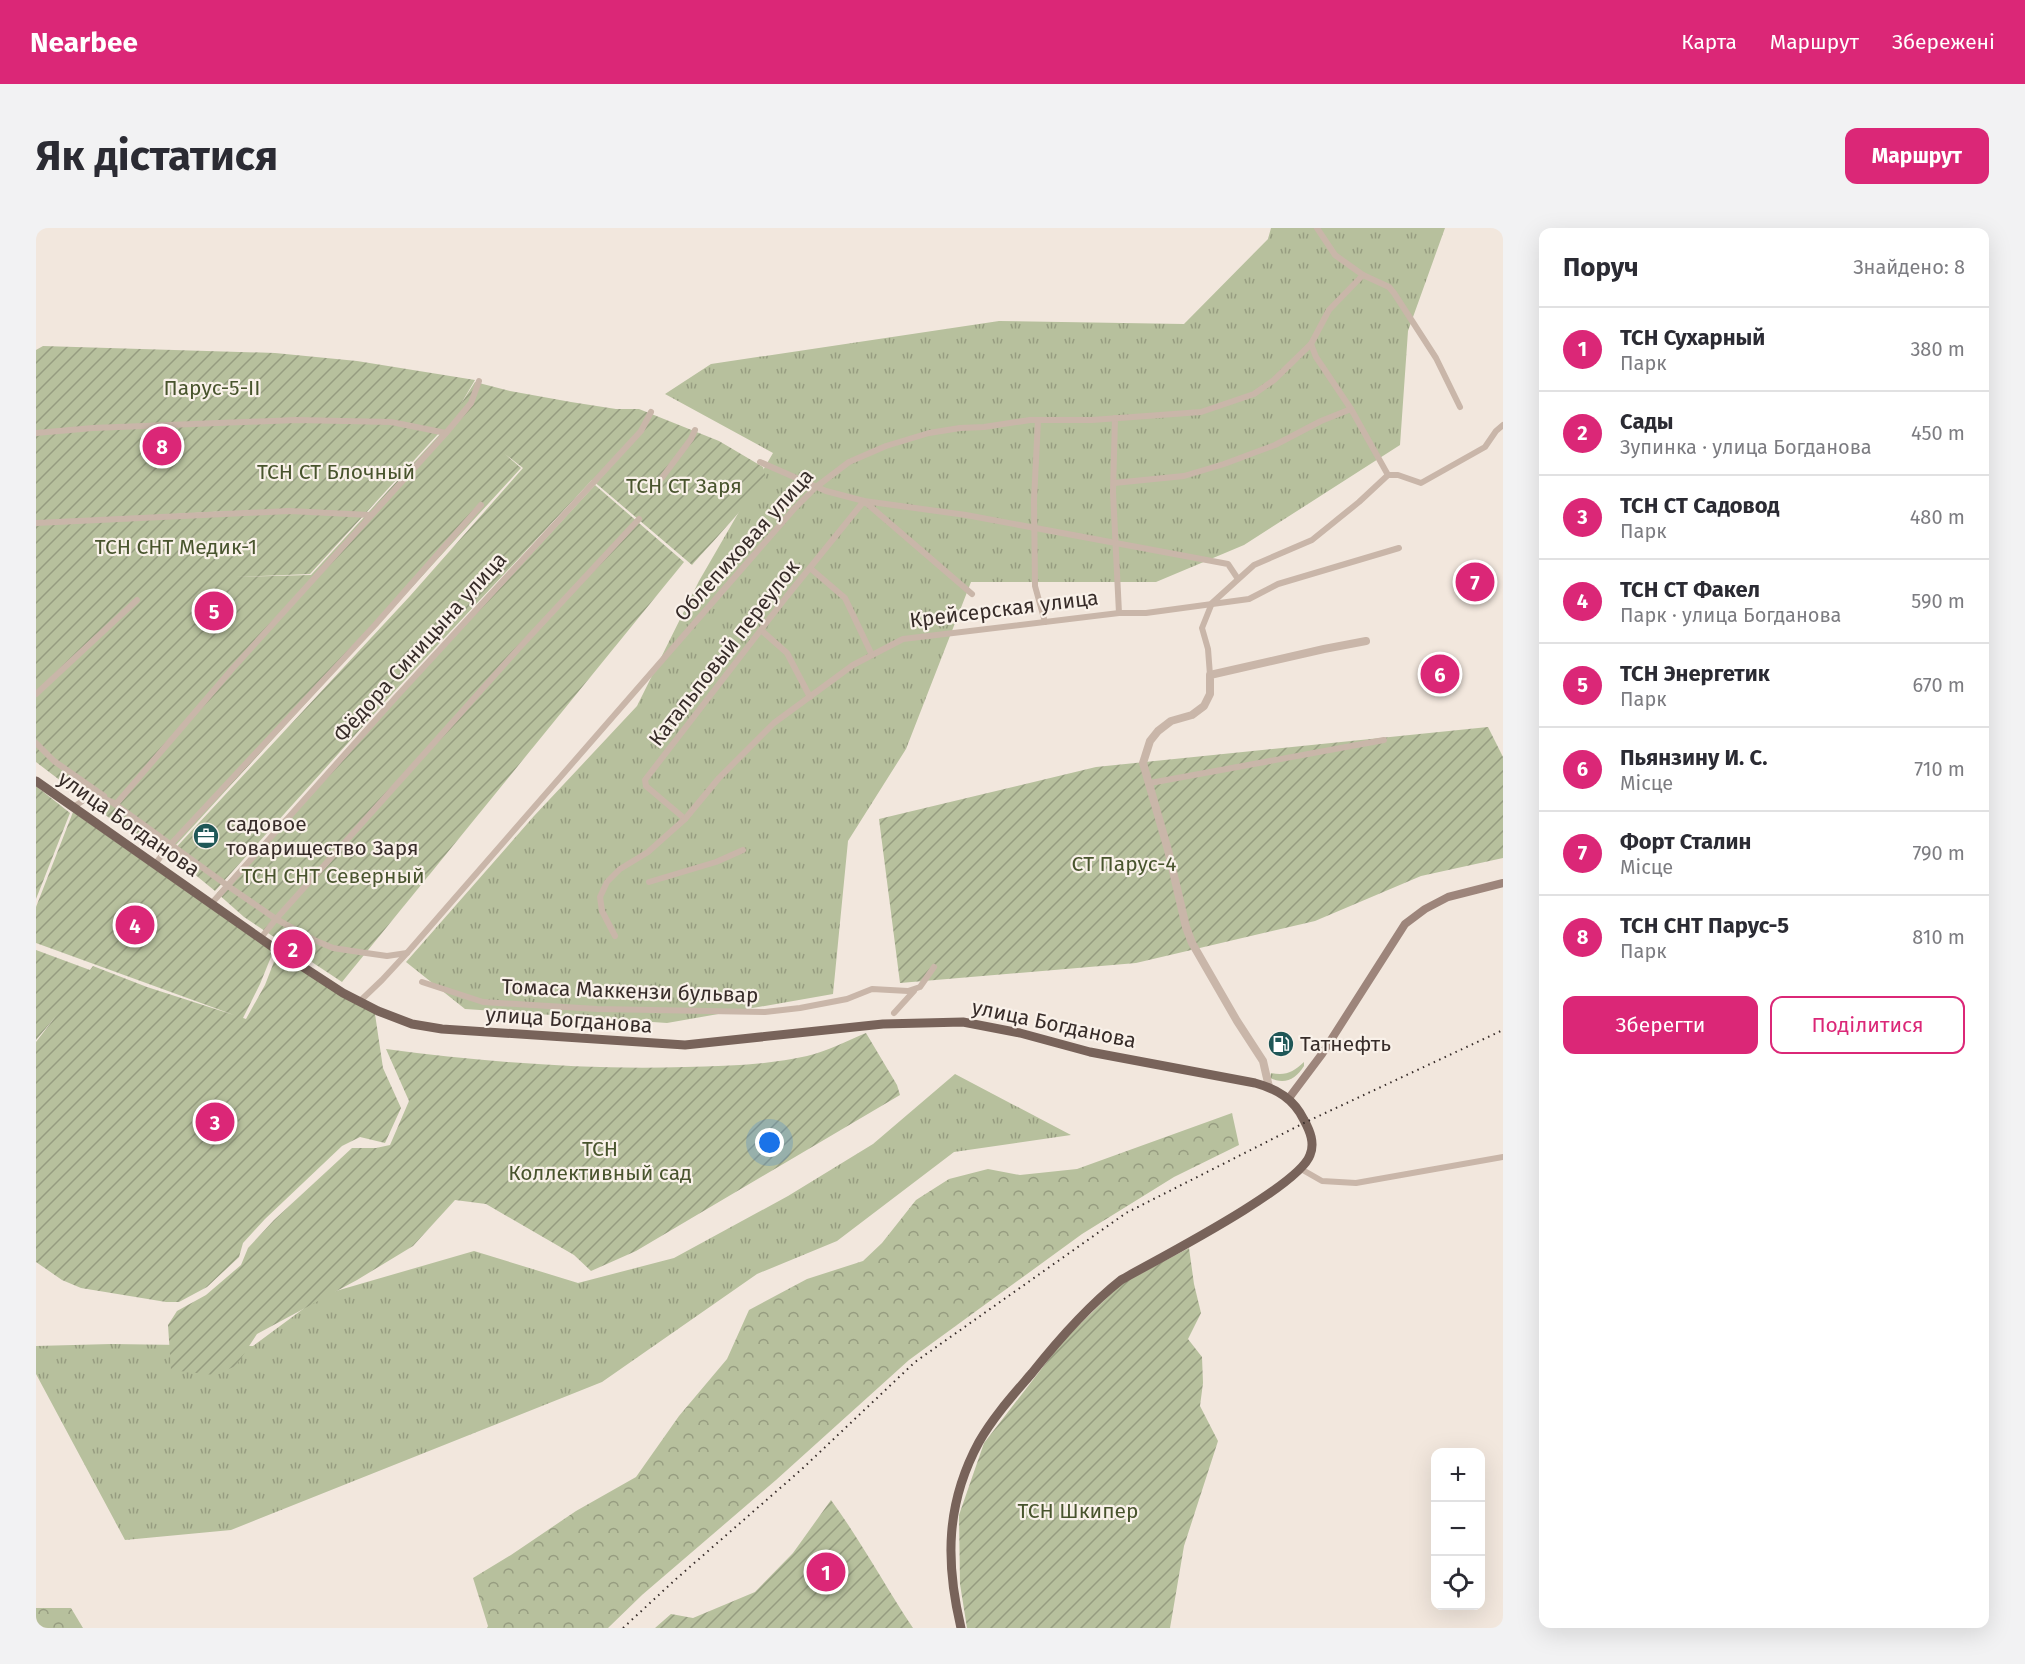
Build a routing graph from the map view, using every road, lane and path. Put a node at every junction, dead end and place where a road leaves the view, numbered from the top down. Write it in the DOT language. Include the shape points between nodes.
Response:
graph roads {
  1 [pos="1317,228"];
  2 [pos="1362,275"];
  3 [pos="1311,344"];
  4 [pos="479,381"];
  5 [pos="1460,407"];
  6 [pos="1351,409"];
  7 [pos="651,412"];
  8 [pos="1115,418"];
  9 [pos="1038,420"];
  10 [pos="1503,425"];
  11 [pos="695,430"];
  12 [pos="36,433"];
  13 [pos="446,433"];
  14 [pos="760,462"];
  15 [pos="1388,475"];
  16 [pos="661,479"];
  17 [pos="1114,483"];
  18 [pos="816,487"];
  19 [pos="864,501"];
  20 [pos="481,505"];
  21 [pos="370,515"];
  22 [pos="639,519"];
  23 [pos="36,524"];
  24 [pos="1034,527"];
  25 [pos="1115,542"];
  26 [pos="1399,548"];
  27 [pos="810,568"];
  28 [pos="1238,579"];
  29 [pos="972,594"];
  30 [pos="136,600"];
  31 [pos="1212,603"];
  32 [pos="1119,613"];
  33 [pos="1045,622"];
  34 [pos="762,630"];
  35 [pos="1366,641"];
  36 [pos="872,655"];
  37 [pos="1210,675"];
  38 [pos="36,694"];
  39 [pos="810,697"];
  40 [pos="1384,740"];
  41 [pos="36,743"];
  42 [pos="36,781"];
  43 [pos="1150,783"];
  44 [pos="116,804"];
  45 [pos="73,807"];
  46 [pos="685,819"];
  47 [pos="170,845"];
  48 [pos="743,850"];
  49 [pos="155,864"];
  50 [pos="649,882"];
  51 [pos="1503,883"];
  52 [pos="228,886"];
  53 [pos="210,904"];
  54 [pos="276,919"];
  55 [pos="615,936"];
  56 [pos="260,939"];
  57 [pos="406,953"];
  58 [pos="934,967"];
  59 [pos="422,982"];
  60 [pos="920,987"];
  61 [pos="359,1002"];
  62 [pos="894,1013"];
  63 [pos="1269,1087"];
  64 [pos="1288,1098"];
  65 [pos="1503,1157"];
  66 [pos="1301,1169"];
  67 [pos="961,1628"];
  1 -- 2 [label="street" via="1335,255"];
  2 -- 3 [label="street, Облепиховая улица" via="1329,310"];
  2 -- 5 [label="street" via="1394,293 1436,358"];
  3 -- 6 [label="street"];
  3 -- 8 [label="street, Облепиховая улица" via="1254,394 1202,412"];
  4 -- 13 [label="street" via="471,403"];
  6 -- 15 [label="street"];
  6 -- 17 [label="street" via="1224,464 1184,476"];
  7 -- 52 [label="street, Фёдора Синицына улица" via="641,431"];
  8 -- 9 [label="street, Облепиховая улица"];
  8 -- 17 [label="street"];
  9 -- 18 [label="street, Облепиховая улица" via="929,433 849,462"];
  9 -- 24 [label="street"];
  10 -- 15 [label="street" via="1485,447 1421,483"];
  11 -- 16 [label="street"];
  12 -- 13 [label="street" via="296,420 390,422"];
  13 -- 21 [label="street"];
  14 -- 18 [label="street"];
  15 -- 28 [label="street" via="1312,540 1254,565"];
  17 -- 25 [label="street"];
  18 -- 19 [label="street"];
  18 -- 57 [label="street, Облепиховая улица"];
  19 -- 24 [label="street"];
  19 -- 27 [label="street, Катальповый переулок"];
  19 -- 29 [label="street"];
  20 -- 47 [label="street"];
  21 -- 23 [label="street" via="289,511"];
  21 -- 44 [label="street"];
  22 -- 54 [label="street"];
  24 -- 25 [label="street"];
  24 -- 33 [label="street" via="1035,586"];
  25 -- 28 [label="street" via="1228,564"];
  25 -- 32 [label="street"];
  26 -- 31 [label="street, Крейсерская улица" via="1278,584 1250,598"];
  27 -- 34 [label="street, Катальповый переулок"];
  27 -- 36 [label="street" via="846,597"];
  28 -- 31 [label="street"];
  30 -- 38 [label="street"];
  31 -- 32 [label="street, Крейсерская улица"];
  31 -- 37 [label="street" via="1202,628"];
  32 -- 33 [label="street, Крейсерская улица"];
  33 -- 36 [label="street, Крейсерская улица" via="903,639"];
  34 -- 39 [label="street" via="787,653"];
  34 -- 46 [label="street, Катальповый переулок" via="645,780 646,786"];
  35 -- 37 [label="street"];
  36 -- 39 [label="street, Крейсерская улица"];
  37 -- 43 [label="street" via="1210,694 1204,706 1158,730 1150,741 1143,763"];
  39 -- 46 [label="street, Крейсерская улица" via="774,723"];
  40 -- 43 [label="street"];
  41 -- 44 [label="street" via="54,761"];
  42 -- 45 [label="main road, улица Богданова"];
  43 -- 63 [label="street" via="1192,943 1263,1061"];
  44 -- 45 [label="street" via="94,794"];
  44 -- 47 [label="street"];
  45 -- 49 [label="main road, улица Богданова"];
  46 -- 55 [label="street, Крейсерская улица" via="607,882 600,897 602,911"];
  47 -- 49 [label="street"];
  47 -- 52 [label="street"];
  48 -- 50 [label="street"];
  49 -- 53 [label="main road, улица Богданова"];
  51 -- 64 [label="main road" via="1448,897 1405,924 1322,1054"];
  52 -- 53 [label="street, Фёдора Синицына улица"];
  52 -- 54 [label="street"];
  53 -- 56 [label="main road, улица Богданова"];
  54 -- 56 [label="street"];
  54 -- 57 [label="street" via="333,948 387,956"];
  56 -- 61 [label="main road, улица Богданова"];
  57 -- 61 [label="street, Облепиховая улица"];
  58 -- 60 [label="street"];
  59 -- 60 [label="street, Томаса Маккензи бульвар" via="483,1002 689,1012 765,1012 847,999 872,989 908,991"];
  60 -- 62 [label="street"];
  61 -- 63 [label="main road, улица Богданова" via="412,1024 442,1029 663,1044 709,1044 883,1024 963,1022"];
  63 -- 64 [label="main road, улица Богданова"];
  64 -- 66 [label="main road, улица Богданова" via="1300,1112 1312,1142 1311,1155"];
  65 -- 66 [label="street" via="1356,1183 1322,1181"];
  66 -- 67 [label="main road" via="1256,1202 1120,1280 1100,1296 997,1416 980,1440 955,1499 952,1574"];
}
